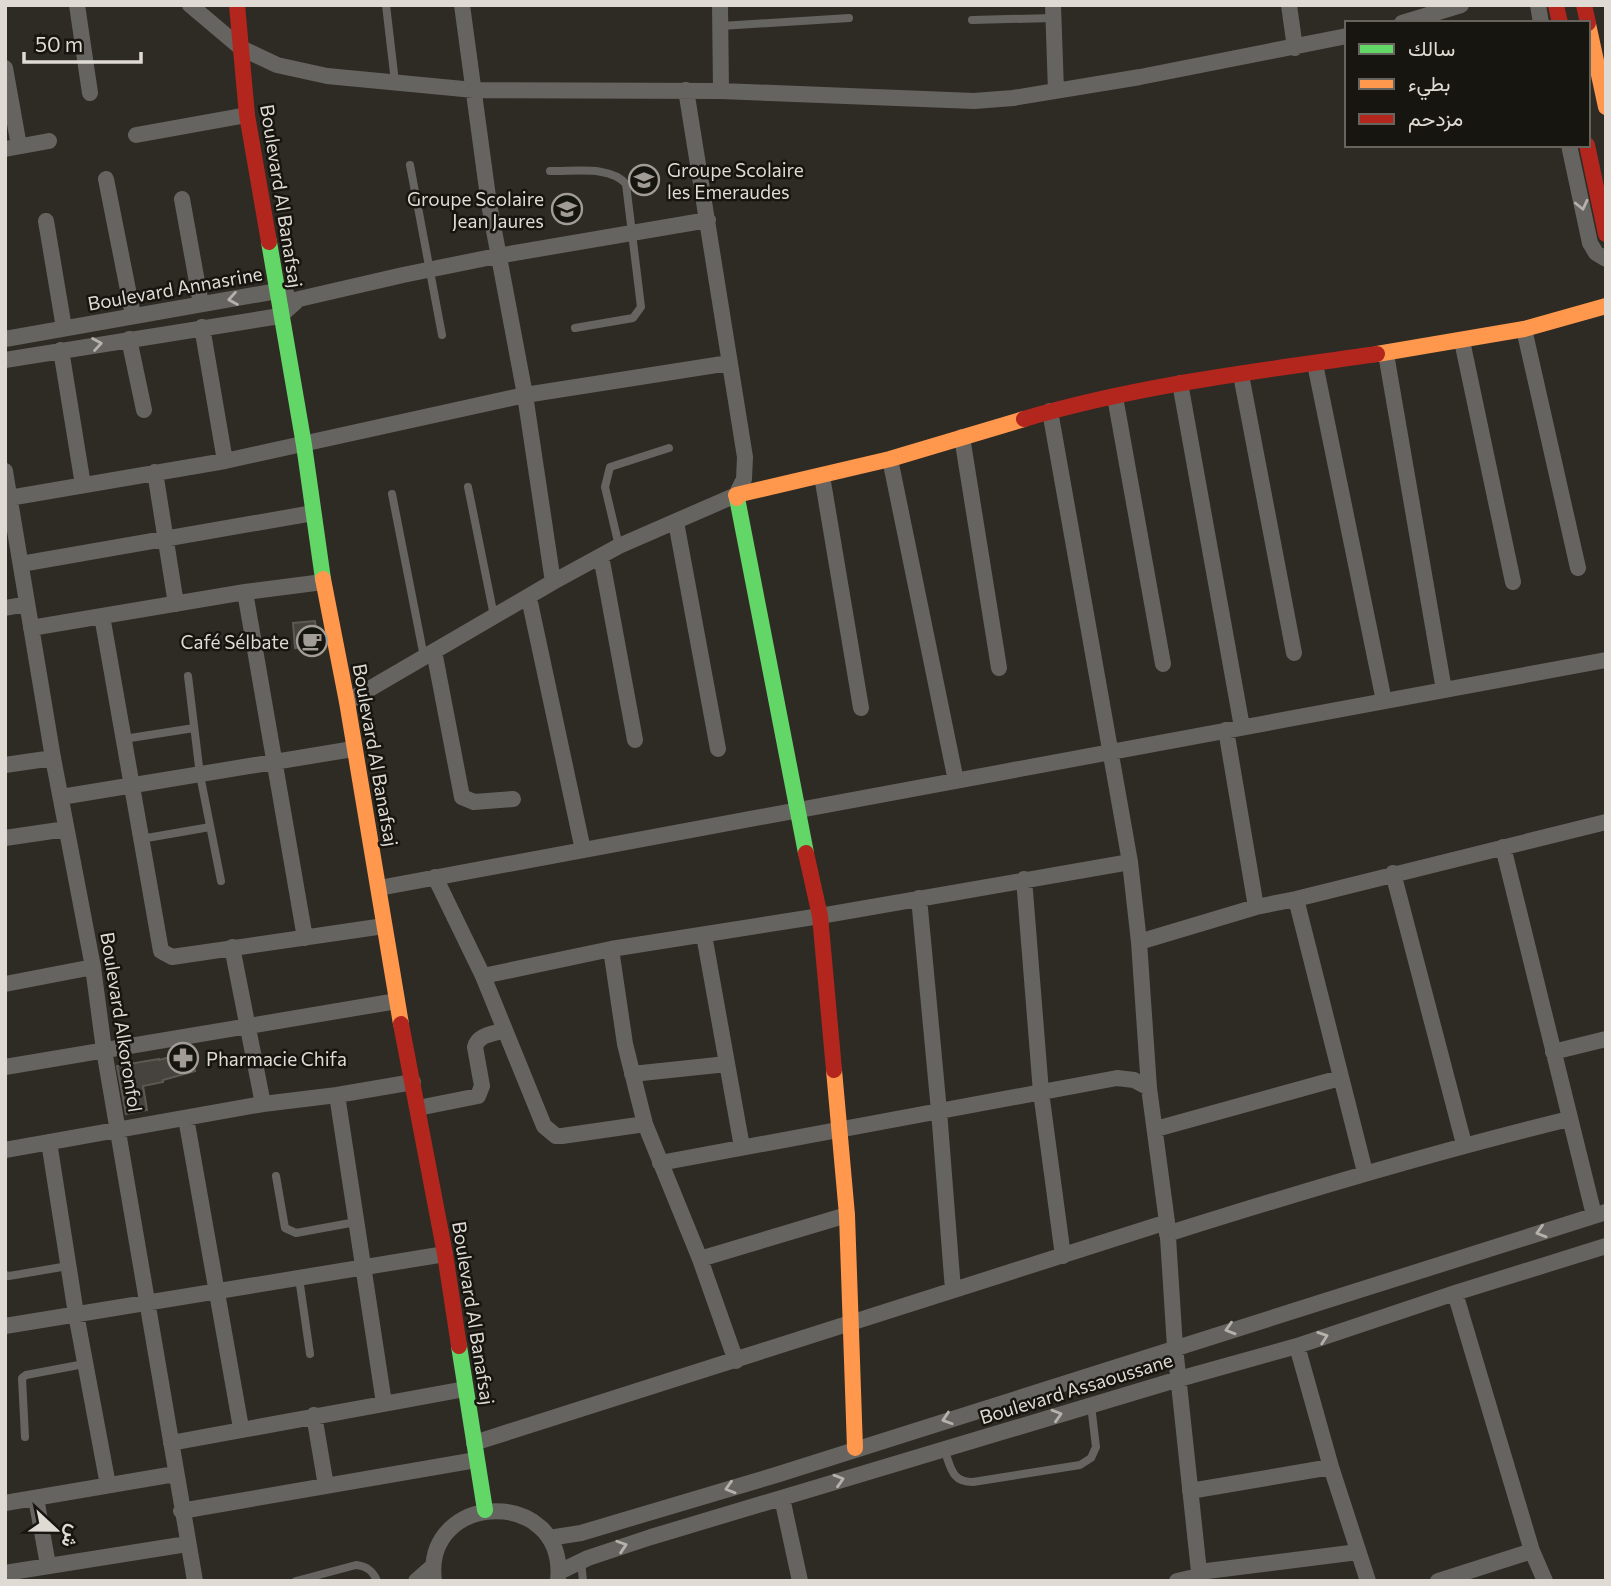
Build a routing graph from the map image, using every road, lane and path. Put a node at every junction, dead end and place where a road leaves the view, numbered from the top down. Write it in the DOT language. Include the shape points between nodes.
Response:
graph roads {
  1 [pos="77,5"];
  2 [pos="190,5"];
  3 [pos="237,5"];
  4 [pos="386,5"];
  5 [pos="462,5"];
  6 [pos="720,5"];
  7 [pos="1289,5"];
  8 [pos="1461,5"];
  9 [pos="1053,12"];
  10 [pos="849,18"];
  11 [pos="972,20"];
  12 [pos="1409,21"];
  13 [pos="721,26"];
  14 [pos="1590,32"];
  15 [pos="1345,36"];
  16 [pos="241,48"];
  17 [pos="1295,48"];
  18 [pos="5,68"];
  19 [pos="395,82"];
  20 [pos="474,90"];
  21 [pos="686,90"];
  22 [pos="721,91"];
  23 [pos="1056,91"];
  24 [pos="90,93"];
  25 [pos="1606,107"];
  26 [pos="247,116"];
  27 [pos="136,135"];
  28 [pos="48,141"];
  29 [pos="1569,147"];
  30 [pos="1587,147"];
  31 [pos="12,148"];
  32 [pos="410,165"];
  33 [pos="550,171"];
  34 [pos="106,179"];
  35 [pos="182,199"];
  36 [pos="46,220"];
  37 [pos="708,220"];
  38 [pos="631,233"];
  39 [pos="1606,234"];
  40 [pos="497,256"];
  41 [pos="1606,259"];
  42 [pos="429,270"];
  43 [pos="277,291"];
  44 [pos="299,299"];
  45 [pos="201,304"];
  46 [pos="1606,306"];
  47 [pos="133,315"];
  48 [pos="280,316"];
  49 [pos="202,327"];
  50 [pos="64,328"];
  51 [pos="575,328"];
  52 [pos="1524,329"];
  53 [pos="442,335"];
  54 [pos="5,339"];
  55 [pos="130,339"];
  56 [pos="1462,341"];
  57 [pos="61,350"];
  58 [pos="1386,354"];
  59 [pos="5,360"];
  60 [pos="729,363"];
  61 [pos="1315,364"];
  62 [pos="1241,375"];
  63 [pos="1180,383"];
  64 [pos="525,395"];
  65 [pos="1115,397"];
  66 [pos="144,410"];
  67 [pos="1050,411"];
  68 [pos="962,438"];
  69 [pos="304,444"];
  70 [pos="669,448"];
  71 [pos="890,459"];
  72 [pos="225,461"];
  73 [pos="5,471"];
  74 [pos="155,472"];
  75 [pos="822,476"];
  76 [pos="83,485"];
  77 [pos="468,487"];
  78 [pos="392,494"];
  79 [pos="736,495"];
  80 [pos="9,498"];
  81 [pos="313,513"];
  82 [pos="676,522"];
  83 [pos="167,537"];
  84 [pos="618,546"];
  85 [pos="601,556"];
  86 [pos="21,564"];
  87 [pos="1578,568"];
  88 [pos="323,582"];
  89 [pos="553,582"];
  90 [pos="1513,582"];
  91 [pos="245,592"];
  92 [pos="529,598"];
  93 [pos="27,604"];
  94 [pos="176,604"];
  95 [pos="5,608"];
  96 [pos="102,616"];
  97 [pos="495,616"];
  98 [pos="31,628"];
  99 [pos="1294,653"];
  100 [pos="429,654"];
  101 [pos="1606,660"];
  102 [pos="1163,664"];
  103 [pos="999,668"];
  104 [pos="188,676"];
  105 [pos="1444,690"];
  106 [pos="1384,701"];
  107 [pos="347,702"];
  108 [pos="861,708"];
  109 [pos="194,728"];
  110 [pos="1234,729"];
  111 [pos="124,739"];
  112 [pos="635,740"];
  113 [pos="718,749"];
  114 [pos="354,750"];
  115 [pos="1111,752"];
  116 [pos="53,758"];
  117 [pos="274,764"];
  118 [pos="5,765"];
  119 [pos="200,775"];
  120 [pos="956,780"];
  121 [pos="132,786"];
  122 [pos="61,797"];
  123 [pos="513,799"];
  124 [pos="797,810"];
  125 [pos="1606,822"];
  126 [pos="210,827"];
  127 [pos="66,829"];
  128 [pos="5,838"];
  129 [pos="141,839"];
  130 [pos="1503,848"];
  131 [pos="583,850"];
  132 [pos="1130,862"];
  133 [pos="1393,873"];
  134 [pos="435,877"];
  135 [pos="1024,879"];
  136 [pos="221,881"];
  137 [pos="379,888"];
  138 [pos="919,898"];
  139 [pos="1296,899"];
  140 [pos="1256,907"];
  141 [pos="820,916"];
  142 [pos="384,926"];
  143 [pos="704,935"];
  144 [pos="305,938"];
  145 [pos="1139,942"];
  146 [pos="232,947"];
  147 [pos="611,949"];
  148 [pos="93,967"];
  149 [pos="483,976"];
  150 [pos="5,984"];
  151 [pos="397,1002"];
  152 [pos="247,1026"];
  153 [pos="505,1031"];
  154 [pos="1606,1039"];
  155 [pos="104,1049"];
  156 [pos="1553,1052"];
  157 [pos="727,1064"];
  158 [pos="5,1067"];
  159 [pos="632,1074"];
  160 [pos="1340,1078"];
  161 [pos="413,1082"];
  162 [pos="1149,1088"];
  163 [pos="1041,1092"];
  164 [pos="337,1095"];
  165 [pos="263,1104"];
  166 [pos="418,1108"];
  167 [pos="939,1111"];
  168 [pos="186,1118"];
  169 [pos="1569,1119"];
  170 [pos="645,1124"];
  171 [pos="841,1129"];
  172 [pos="1156,1129"];
  173 [pos="119,1130"];
  174 [pos="49,1142"];
  175 [pos="1464,1144"];
  176 [pos="742,1147"];
  177 [pos="5,1150"];
  178 [pos="660,1163"];
  179 [pos="1365,1172"];
  180 [pos="276,1176"];
  181 [pos="1600,1213"];
  182 [pos="847,1215"];
  183 [pos="356,1222"];
  184 [pos="1167,1228"];
  185 [pos="1606,1246"];
  186 [pos="445,1254"];
  187 [pos="1063,1256"];
  188 [pos="700,1258"];
  189 [pos="68,1266"];
  190 [pos="363,1268"];
  191 [pos="5,1275"];
  192 [pos="299,1278"];
  193 [pos="218,1290"];
  194 [pos="953,1290"];
  195 [pos="1455,1293"];
  196 [pos="148,1301"];
  197 [pos="75,1314"];
  198 [pos="851,1323"];
  199 [pos="5,1326"];
  200 [pos="1297,1346"];
  201 [pos="1175,1347"];
  202 [pos="310,1354"];
  203 [pos="736,1361"];
  204 [pos="84,1364"];
  205 [pos="1179,1379"];
  206 [pos="465,1389"];
  207 [pos="384,1403"];
  208 [pos="1091,1405"];
  209 [pos="314,1415"];
  210 [pos="241,1428"];
  211 [pos="25,1437"];
  212 [pos="171,1443"];
  213 [pos="474,1443"];
  214 [pos="855,1448"];
  215 [pos="944,1449"];
  216 [pos="476,1460"];
  217 [pos="1331,1467"];
  218 [pos="175,1474"];
  219 [pos="108,1485"];
  220 [pos="326,1486"];
  221 [pos="1191,1491"];
  222 [pos="782,1497"];
  223 [pos="36,1498"];
  224 [pos="5,1503"];
  225 [pos="485,1510"];
  226 [pos="181,1511"];
  227 [pos="549,1538"];
  228 [pos="187,1544"];
  229 [pos="1532,1551"];
  230 [pos="1358,1552"];
  231 [pos="581,1561"];
  232 [pos="48,1565"];
  233 [pos="5,1573"];
  234 [pos="434,1573"];
  235 [pos="558,1576"];
  236 [pos="1199,1576"];
  237 [pos="194,1581"];
  238 [pos="296,1581"];
  239 [pos="377,1581"];
  240 [pos="416,1581"];
  241 [pos="583,1581"];
  242 [pos="800,1581"];
  243 [pos="1177,1581"];
  244 [pos="1368,1581"];
  245 [pos="1438,1581"];
  246 [pos="1545,1581"];
  1 -- 24 [label="street"];
  2 -- 16 [label="street"];
  3 -- 16 [label="street, Boulevard Al Banafsaj"];
  4 -- 19 [label="lane"];
  5 -- 20 [label="street"];
  6 -- 13 [label="street"];
  7 -- 17 [label="street"];
  8 -- 12 [label="street"];
  9 -- 11 [label="lane"];
  9 -- 23 [label="street"];
  10 -- 13 [label="lane"];
  13 -- 22 [label="street"];
  14 -- 25 [label="street"];
  15 -- 17 [label="street"];
  16 -- 19 [label="street" via="277,65 327,76"];
  16 -- 26 [label="street, Boulevard Al Banafsaj"];
  17 -- 23 [label="street"];
  18 -- 31 [label="street"];
  19 -- 20 [label="street"];
  20 -- 21 [label="street"];
  20 -- 40 [label="street"];
  21 -- 22 [label="street"];
  21 -- 37 [label="street"];
  22 -- 23 [label="street" via="974,101"];
  26 -- 27 [label="street"];
  26 -- 43 [label="street, Boulevard Al Banafsaj"];
  28 -- 31 [label="street"];
  29 -- 41 [label="street, one-way" via="1590,243"];
  30 -- 39 [label="street"];
  32 -- 42 [label="lane"];
  33 -- 38 [label="lane" via="608,172 620,177 626,184"];
  34 -- 47 [label="street"];
  35 -- 45 [label="street"];
  36 -- 50 [label="street"];
  37 -- 38 [label="street"];
  37 -- 60 [label="street"];
  38 -- 40 [label="street"];
  38 -- 51 [label="lane" via="641,307 638,314"];
  40 -- 42 [label="street"];
  40 -- 64 [label="street"];
  42 -- 44 [label="street"];
  42 -- 53 [label="lane"];
  43 -- 44 [label="street, Boulevard Annasrine"];
  43 -- 45 [label="street, Boulevard Annasrine, one-way"];
  43 -- 48 [label="street, Boulevard Al Banafsaj"];
  44 -- 48 [label="street"];
  45 -- 47 [label="street, Boulevard Annasrine"];
  46 -- 52 [label="street"];
  47 -- 50 [label="street, Boulevard Annasrine"];
  48 -- 49 [label="street"];
  48 -- 69 [label="street, Boulevard Al Banafsaj"];
  49 -- 55 [label="street"];
  49 -- 72 [label="street"];
  50 -- 54 [label="street, Boulevard Annasrine"];
  52 -- 56 [label="street"];
  52 -- 87 [label="street"];
  57 -- 55 [label="street, one-way"];
  55 -- 66 [label="street"];
  56 -- 58 [label="street"];
  56 -- 90 [label="street"];
  57 -- 59 [label="street"];
  57 -- 76 [label="street"];
  58 -- 61 [label="street"];
  58 -- 105 [label="street"];
  60 -- 64 [label="street"];
  60 -- 79 [label="street" via="745,457 744,479"];
  61 -- 62 [label="street"];
  61 -- 106 [label="street"];
  62 -- 63 [label="street"];
  62 -- 99 [label="street"];
  63 -- 65 [label="street"];
  63 -- 110 [label="street"];
  64 -- 69 [label="street"];
  64 -- 89 [label="street"];
  65 -- 67 [label="street"];
  65 -- 102 [label="street"];
  67 -- 68 [label="street"];
  67 -- 115 [label="street"];
  68 -- 71 [label="street"];
  68 -- 103 [label="street"];
  69 -- 72 [label="street"];
  69 -- 81 [label="street, Boulevard Al Banafsaj"];
  70 -- 84 [label="lane" via="610,467 605,487"];
  71 -- 75 [label="street"];
  71 -- 120 [label="street"];
  72 -- 74 [label="street"];
  73 -- 80 [label="street, Boulevard Alkoronfol"];
  74 -- 76 [label="street"];
  74 -- 83 [label="street"];
  75 -- 79 [label="street"];
  75 -- 108 [label="street"];
  76 -- 80 [label="street"];
  77 -- 97 [label="lane"];
  78 -- 100 [label="lane"];
  79 -- 82 [label="street"];
  79 -- 124 [label="street"];
  80 -- 86 [label="street, Boulevard Alkoronfol"];
  81 -- 83 [label="street"];
  81 -- 88 [label="street, Boulevard Al Banafsaj"];
  82 -- 84 [label="street"];
  82 -- 113 [label="street"];
  83 -- 86 [label="street"];
  83 -- 94 [label="street"];
  84 -- 85 [label="street"];
  85 -- 89 [label="street"];
  85 -- 112 [label="street"];
  86 -- 93 [label="street, Boulevard Alkoronfol"];
  88 -- 91 [label="street"];
  88 -- 107 [label="street, Boulevard Al Banafsaj"];
  89 -- 92 [label="street"];
  91 -- 94 [label="street"];
  91 -- 117 [label="street"];
  92 -- 97 [label="street"];
  92 -- 131 [label="street"];
  93 -- 95 [label="street"];
  93 -- 98 [label="street, Boulevard Alkoronfol"];
  94 -- 96 [label="street"];
  96 -- 98 [label="street"];
  96 -- 111 [label="street"];
  97 -- 100 [label="street"];
  98 -- 116 [label="street, Boulevard Alkoronfol"];
  100 -- 107 [label="street"];
  100 -- 123 [label="street" via="462,797 481,803"];
  101 -- 105 [label="street"];
  104 -- 109 [label="lane"];
  105 -- 106 [label="street"];
  106 -- 110 [label="street"];
  107 -- 114 [label="street, Boulevard Al Banafsaj"];
  109 -- 111 [label="lane"];
  109 -- 119 [label="lane"];
  110 -- 115 [label="street"];
  110 -- 140 [label="street"];
  111 -- 121 [label="street"];
  114 -- 117 [label="street"];
  114 -- 137 [label="street, Boulevard Al Banafsaj"];
  115 -- 120 [label="street"];
  115 -- 132 [label="street"];
  116 -- 118 [label="street"];
  116 -- 122 [label="street, Boulevard Alkoronfol"];
  117 -- 119 [label="street"];
  117 -- 144 [label="street"];
  119 -- 121 [label="street"];
  119 -- 126 [label="lane"];
  120 -- 124 [label="street"];
  121 -- 122 [label="street"];
  121 -- 129 [label="street"];
  122 -- 127 [label="street, Boulevard Alkoronfol"];
  124 -- 131 [label="street"];
  124 -- 141 [label="street"];
  125 -- 130 [label="street"];
  126 -- 129 [label="lane"];
  126 -- 136 [label="lane"];
  127 -- 128 [label="street"];
  127 -- 148 [label="street, Boulevard Alkoronfol"];
  129 -- 146 [label="street" via="161,951 172,957"];
  130 -- 133 [label="street"];
  130 -- 156 [label="street"];
  131 -- 134 [label="street"];
  132 -- 135 [label="street"];
  132 -- 145 [label="street"];
  133 -- 139 [label="street"];
  133 -- 175 [label="street"];
  134 -- 137 [label="street"];
  134 -- 149 [label="street"];
  135 -- 138 [label="street"];
  135 -- 163 [label="street"];
  137 -- 142 [label="street, Boulevard Al Banafsaj"];
  138 -- 141 [label="street"];
  138 -- 167 [label="street"];
  139 -- 140 [label="street"];
  139 -- 160 [label="street"];
  140 -- 145 [label="street"];
  141 -- 143 [label="street"];
  141 -- 171 [label="street"];
  142 -- 144 [label="street"];
  142 -- 151 [label="street, Boulevard Al Banafsaj"];
  143 -- 147 [label="street"];
  143 -- 157 [label="street"];
  144 -- 146 [label="street"];
  145 -- 162 [label="street"];
  146 -- 152 [label="street"];
  147 -- 149 [label="street"];
  147 -- 159 [label="street"];
  148 -- 150 [label="street"];
  148 -- 155 [label="street, Boulevard Alkoronfol"];
  149 -- 153 [label="street"];
  151 -- 152 [label="street"];
  151 -- 161 [label="street, Boulevard Al Banafsaj"];
  152 -- 155 [label="street"];
  152 -- 165 [label="street"];
  153 -- 166 [label="street" via="476,1041 482,1086 478,1096"];
  153 -- 170 [label="street" via="549,1132 562,1136"];
  154 -- 156 [label="street"];
  155 -- 158 [label="street"];
  155 -- 173 [label="street, Boulevard Alkoronfol"];
  156 -- 169 [label="street"];
  157 -- 159 [label="street"];
  157 -- 176 [label="street"];
  159 -- 170 [label="street"];
  160 -- 172 [label="street"];
  160 -- 179 [label="street"];
  161 -- 164 [label="street"];
  161 -- 166 [label="street, Boulevard Al Banafsaj"];
  162 -- 163 [label="street" via="1117,1078"];
  162 -- 172 [label="street"];
  163 -- 167 [label="street"];
  163 -- 187 [label="street"];
  164 -- 165 [label="street"];
  164 -- 183 [label="street"];
  165 -- 168 [label="street"];
  166 -- 186 [label="street, Boulevard Al Banafsaj"];
  167 -- 171 [label="street"];
  167 -- 194 [label="street"];
  168 -- 173 [label="street"];
  168 -- 193 [label="street"];
  169 -- 175 [label="street"];
  169 -- 181 [label="street"];
  170 -- 178 [label="street"];
  171 -- 176 [label="street"];
  171 -- 182 [label="street"];
  172 -- 184 [label="street"];
  173 -- 174 [label="street"];
  173 -- 196 [label="street, Boulevard Alkoronfol"];
  174 -- 177 [label="street"];
  174 -- 189 [label="street"];
  175 -- 179 [label="street"];
  176 -- 178 [label="street"];
  178 -- 188 [label="street"];
  179 -- 184 [label="street"];
  180 -- 183 [label="lane" via="289,1231"];
  181 -- 201 [label="street, Boulevard Assaoussane, one-way"];
  182 -- 188 [label="street"];
  182 -- 198 [label="street"];
  183 -- 190 [label="street"];
  184 -- 187 [label="street"];
  184 -- 201 [label="street"];
  185 -- 195 [label="street, Boulevard Assaoussane"];
  186 -- 190 [label="street"];
  186 -- 206 [label="street, Boulevard Al Banafsaj"];
  187 -- 194 [label="street"];
  188 -- 203 [label="street"];
  189 -- 191 [label="lane"];
  189 -- 197 [label="street"];
  190 -- 192 [label="street"];
  190 -- 207 [label="street"];
  192 -- 193 [label="street"];
  192 -- 202 [label="lane"];
  193 -- 196 [label="street"];
  193 -- 210 [label="street"];
  194 -- 198 [label="street"];
  200 -- 195 [label="street, Boulevard Assaoussane, one-way"];
  195 -- 229 [label="street"];
  196 -- 197 [label="street"];
  196 -- 212 [label="street, Boulevard Alkoronfol"];
  197 -- 199 [label="street"];
  197 -- 204 [label="street"];
  198 -- 203 [label="street"];
  198 -- 214 [label="street"];
  200 -- 205 [label="street, Boulevard Assaoussane"];
  200 -- 217 [label="street"];
  201 -- 205 [label="street"];
  201 -- 214 [label="street, Boulevard Assaoussane, one-way"];
  203 -- 213 [label="street"];
  204 -- 211 [label="lane" via="22,1378"];
  204 -- 219 [label="street"];
  205 -- 208 [label="street, Boulevard Assaoussane"];
  205 -- 221 [label="street"];
  206 -- 207 [label="street"];
  206 -- 213 [label="street, Boulevard Al Banafsaj"];
  207 -- 209 [label="street"];
  215 -- 208 [label="street, Boulevard Assaoussane, one-way"];
  208 -- 215 [label="lane" via="1096,1447 1091,1458 1080,1465 962,1482 954,1476"];
  209 -- 210 [label="street"];
  209 -- 220 [label="street"];
  210 -- 212 [label="street"];
  212 -- 218 [label="street, Boulevard Alkoronfol"];
  213 -- 216 [label="street, Boulevard Al Banafsaj"];
  214 -- 227 [label="street, Boulevard Assaoussane, one-way" via="657,1511"];
  222 -- 215 [label="street, Boulevard Assaoussane, one-way"];
  216 -- 220 [label="street"];
  216 -- 225 [label="street, Boulevard Al Banafsaj"];
  217 -- 221 [label="street"];
  217 -- 230 [label="street"];
  218 -- 219 [label="street"];
  218 -- 226 [label="street, Boulevard Alkoronfol"];
  219 -- 223 [label="street"];
  220 -- 226 [label="street"];
  221 -- 236 [label="street"];
  231 -- 222 [label="street, Boulevard Assaoussane, one-way"];
  222 -- 242 [label="street"];
  223 -- 224 [label="street"];
  223 -- 232 [label="street"];
  225 -- 227 [label="street" via="521,1515"];
  225 -- 234 [label="street" via="450,1529 442,1540"];
  226 -- 228 [label="street, Boulevard Alkoronfol"];
  227 -- 235 [label="street"];
  228 -- 232 [label="street"];
  228 -- 237 [label="street, Boulevard Alkoronfol"];
  229 -- 245 [label="street"];
  229 -- 246 [label="street"];
  230 -- 236 [label="street"];
  230 -- 244 [label="street"];
  231 -- 235 [label="street, Boulevard Assaoussane"];
  231 -- 241 [label="lane"];
  232 -- 233 [label="street"];
  234 -- 240 [label="street"];
  236 -- 243 [label="street"];
  238 -- 239 [label="lane" via="356,1565 371,1570"];
}
